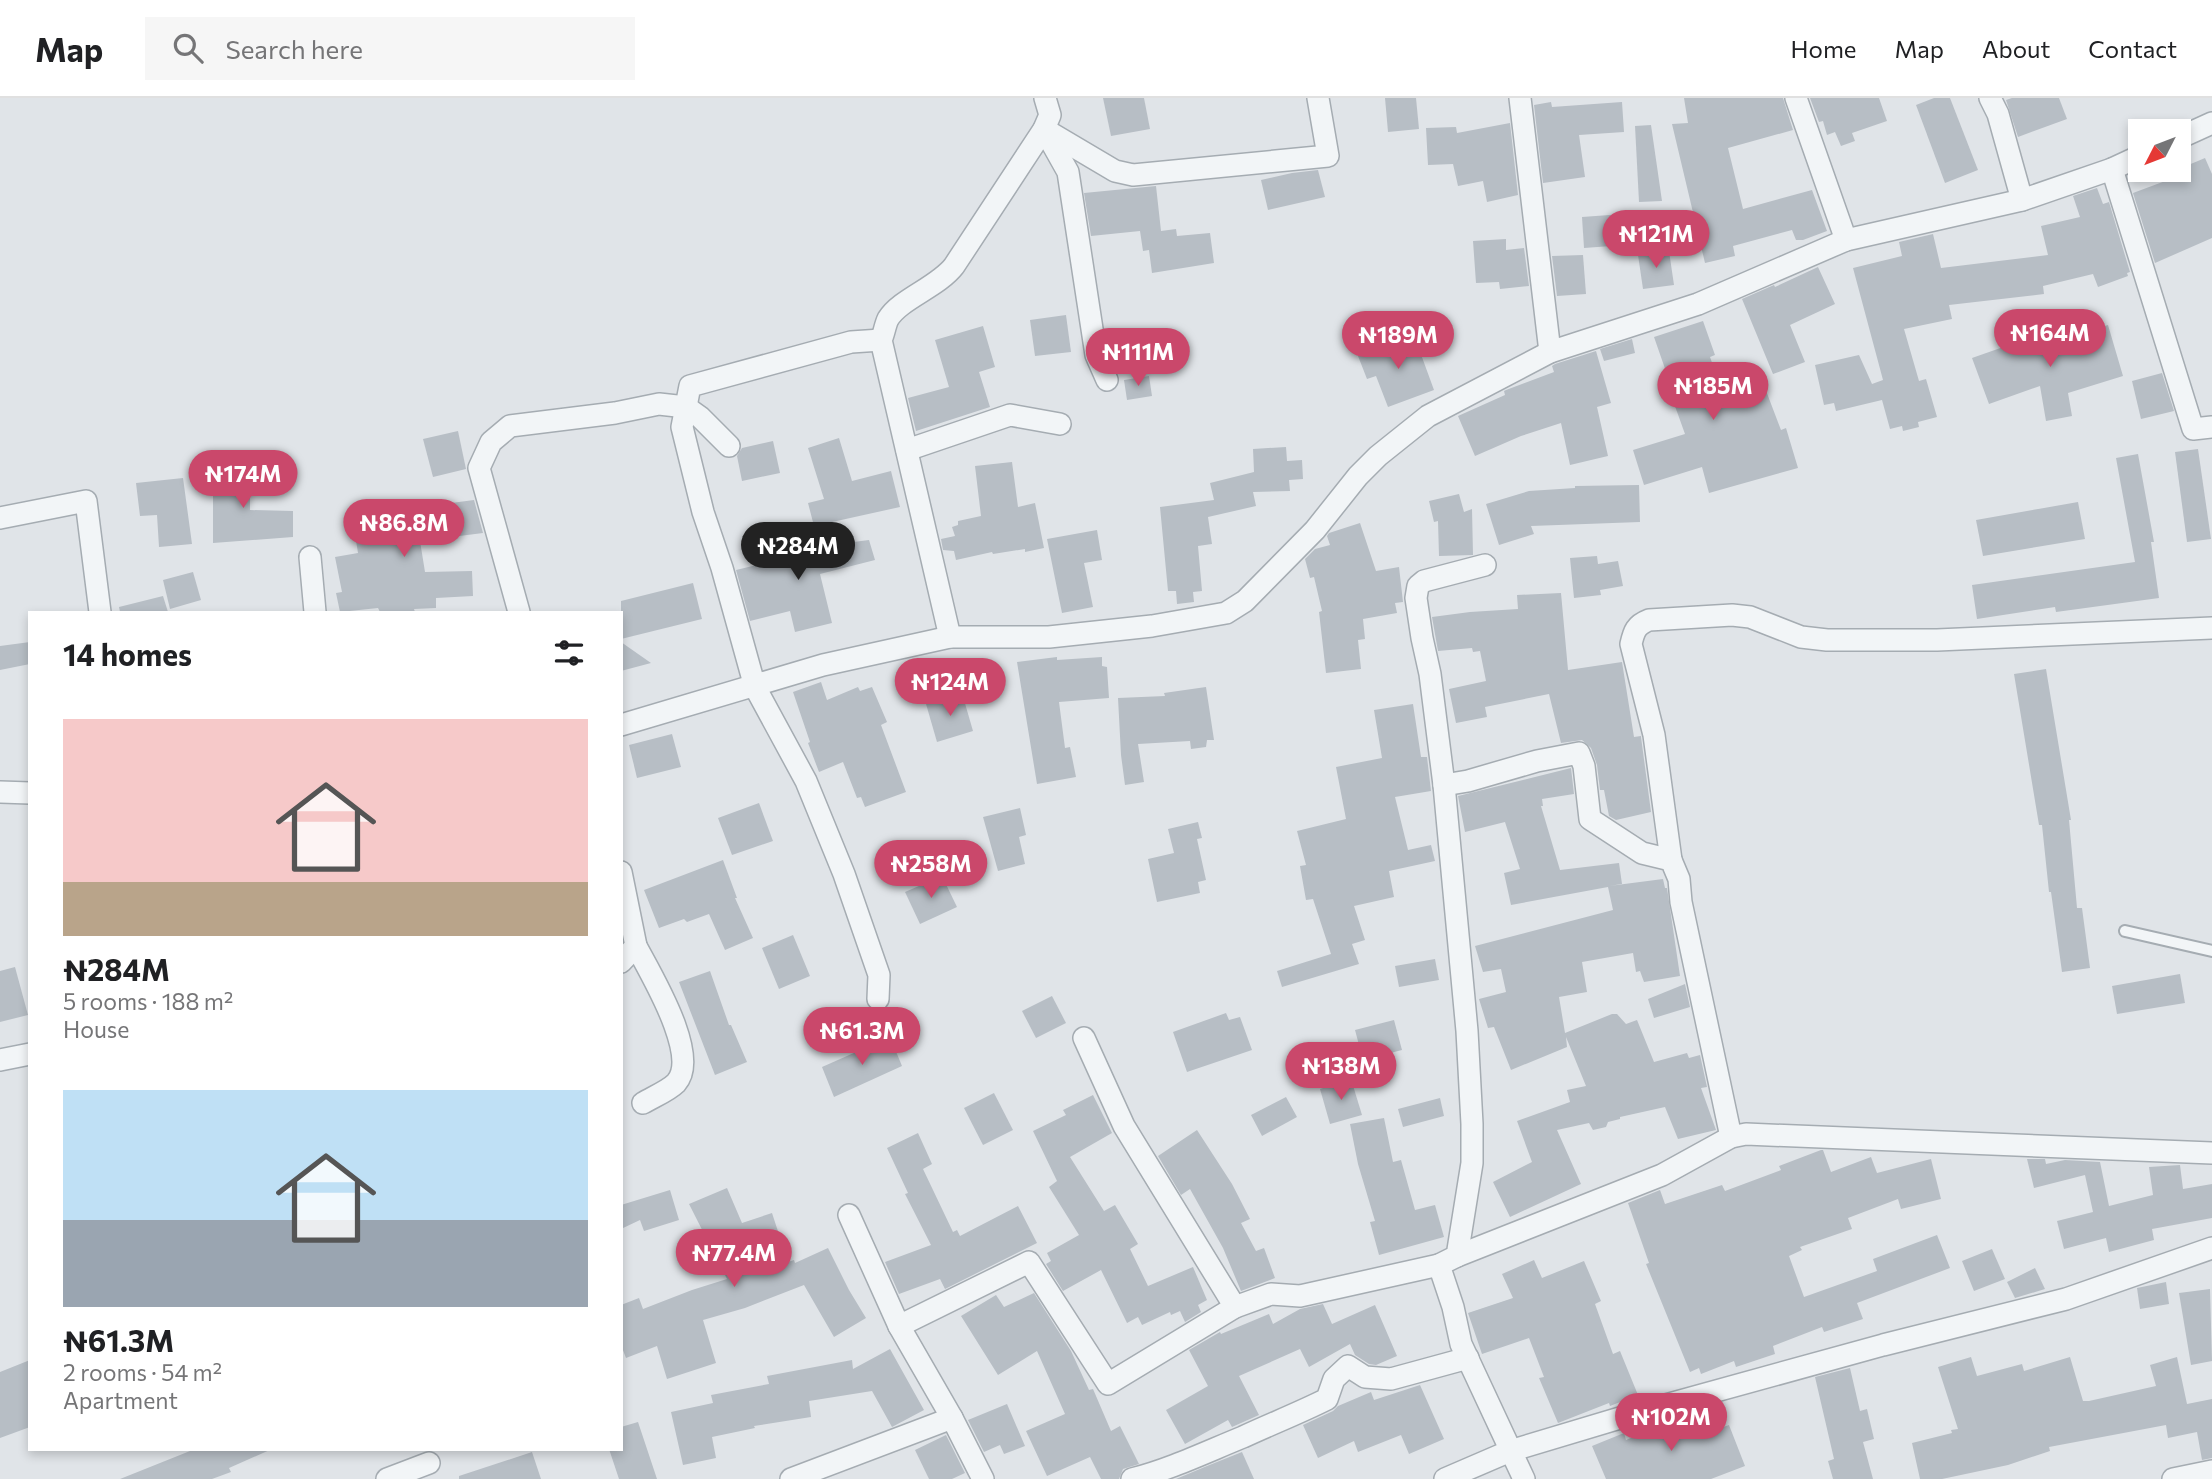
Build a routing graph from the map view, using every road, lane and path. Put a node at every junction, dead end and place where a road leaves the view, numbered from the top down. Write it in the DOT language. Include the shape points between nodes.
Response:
graph roads {
  1 [pos="1045,98"];
  2 [pos="1318,98"];
  3 [pos="1520,98"];
  4 [pos="1797,98"];
  5 [pos="1990,98"];
  6 [pos="2212,123"];
  7 [pos="1044,130"];
  8 [pos="2191,133"];
  9 [pos="2128,162"];
  10 [pos="2112,169"];
  11 [pos="2022,200"];
  12 [pos="1846,240"];
  13 [pos="881,341"];
  14 [pos="1550,352"];
  15 [pos="1107,380"];
  16 [pos="686,407"];
  17 [pos="1060,424"];
  18 [pos="2212,427"];
  19 [pos="729,446"];
  20 [pos="907,450"];
  21 [pos="0,518"];
  22 [pos="310,556"];
  23 [pos="1485,565"];
  24 [pos="100,611"];
  25 [pos="315,611"];
  26 [pos="519,611"];
  27 [pos="2212,628"];
  28 [pos="950,638"];
  29 [pos="755,687"];
  30 [pos="623,724"];
  31 [pos="1444,785"];
  32 [pos="0,792"];
  33 [pos="28,793"];
  34 [pos="1671,860"];
  35 [pos="623,882"];
  36 [pos="2125,932"];
  37 [pos="636,946"];
  38 [pos="2212,951"];
  39 [pos="623,960"];
  40 [pos="878,999"];
  41 [pos="1084,1038"];
  42 [pos="28,1054"];
  43 [pos="0,1060"];
  44 [pos="643,1103"];
  45 [pos="1731,1137"];
  46 [pos="2212,1153"];
  47 [pos="849,1215"];
  48 [pos="2212,1248"];
  49 [pos="1448,1261"];
  50 [pos="1235,1307"];
  51 [pos="899,1326"];
  52 [pos="1468,1358"];
  53 [pos="952,1418"];
  54 [pos="1510,1451"];
  55 [pos="429,1464"];
  56 [pos="2212,1471"];
  57 [pos="387,1479"];
  58 [pos="791,1479"];
  59 [pos="983,1479"];
  60 [pos="1132,1479"];
  61 [pos="1445,1479"];
  62 [pos="1524,1479"];
  63 [pos="2173,1479"];
  1 -- 7 [label="street" via="1050,116"];
  2 -- 7 [label="street" via="1328,156 1133,175 1115,171"];
  3 -- 14 [label="street"];
  4 -- 12 [label="street"];
  5 -- 11 [label="street"];
  6 -- 8 [label="street"];
  7 -- 13 [label="street" via="946,277 889,318"];
  7 -- 15 [label="street" via="1068,172 1096,355"];
  9 -- 10 [label="street"];
  10 -- 11 [label="street"];
  10 -- 18 [label="street" via="2193,429"];
  11 -- 12 [label="street"];
  12 -- 14 [label="street" via="1698,304"];
  13 -- 16 [label="street" via="851,342 690,386"];
  13 -- 20 [label="street"];
  14 -- 28 [label="street" via="1428,416 1378,456 1315,530 1245,601 1226,613 1049,637"];
  16 -- 19 [label="street"];
  16 -- 26 [label="street" via="659,404 510,426 491,442 479,468"];
  16 -- 29 [label="street" via="682,427"];
  17 -- 20 [label="street" via="1010,415"];
  20 -- 28 [label="street"];
  21 -- 24 [label="street" via="86,500"];
  22 -- 25 [label="street"];
  23 -- 31 [label="street" via="1418,586 1416,598"];
  27 -- 34 [label="street" via="1827,640 1801,637 1741,616 1641,624 1634,629 1631,644 1654,735"];
  28 -- 29 [label="street" via="823,666"];
  29 -- 30 [label="street"];
  29 -- 40 [label="street" via="806,781 844,874 879,975"];
  31 -- 34 [label="street" via="1579,753 1590,818 1642,853"];
  31 -- 49 [label="street" via="1472,1124 1472,1163"];
  32 -- 33 [label="street"];
  34 -- 45 [label="street" via="1679,879"];
  35 -- 37 [label="street"];
  36 -- 38 [label="lane"];
  37 -- 39 [label="street"];
  37 -- 44 [label="street" via="677,1030 685,1059 677,1082"];
  41 -- 50 [label="street" via="1124,1126"];
  42 -- 43 [label="street"];
  45 -- 46 [label="street"];
  45 -- 49 [label="street" via="1662,1175"];
  47 -- 51 [label="street"];
  48 -- 54 [label="street" via="2066,1299 1792,1369"];
  49 -- 50 [label="street" via="1300,1296 1271,1294"];
  49 -- 52 [label="street" via="1453,1307"];
  50 -- 51 [label="street" via="1108,1384 1029,1262"];
  51 -- 53 [label="street"];
  52 -- 54 [label="street"];
  52 -- 60 [label="street" via="1391,1379 1365,1377 1348,1366 1334,1379 1326,1399 1199,1457"];
  53 -- 58 [label="street"];
  53 -- 59 [label="street"];
  54 -- 61 [label="street"];
  54 -- 62 [label="street"];
  55 -- 57 [label="street"];
  56 -- 63 [label="street"];
}
